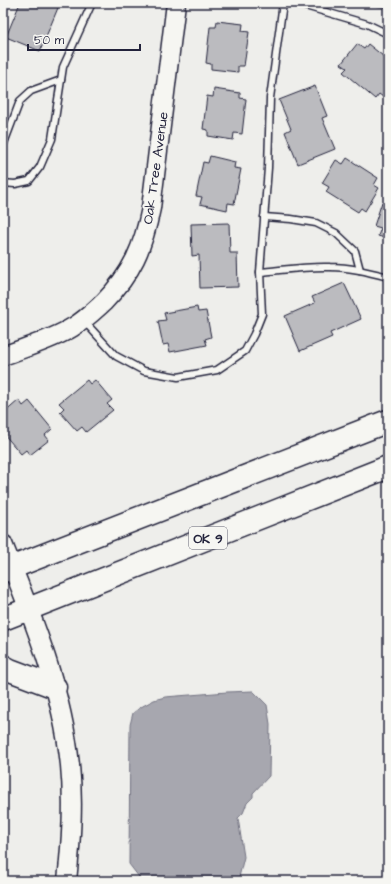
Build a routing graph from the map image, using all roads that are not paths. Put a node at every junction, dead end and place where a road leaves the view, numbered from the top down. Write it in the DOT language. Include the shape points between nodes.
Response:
graph roads {
  1 [pos="92,3"];
  2 [pos="176,3"];
  3 [pos="283,3"];
  4 [pos="295,3"];
  5 [pos="388,34"];
  6 [pos="61,80"];
  7 [pos="3,146"];
  8 [pos="3,183"];
  9 [pos="264,216"];
  10 [pos="360,270"];
  11 [pos="260,272"];
  12 [pos="388,277"];
  13 [pos="83,320"];
  14 [pos="3,356"];
  15 [pos="388,421"];
  16 [pos="388,467"];
  17 [pos="3,544"];
  18 [pos="8,569"];
  19 [pos="28,609"];
  20 [pos="3,619"];
  21 [pos="3,666"];
  22 [pos="55,687"];
  23 [pos="67,881"];
  1 -- 6 [label="lane" via="62,67"];
  2 -- 13 [label="street, Oak Tree Avenue" via="156,176 146,232 132,267 120,284"];
  3 -- 9 [label="lane" via="270,98"];
  4 -- 5 [label="lane" via="367,24"];
  6 -- 7 [label="lane" via="31,91 20,101"];
  6 -- 8 [label="lane" via="52,139 40,167 29,181"];
  9 -- 10 [label="lane" via="316,223 336,233 355,251"];
  9 -- 11 [label="lane"];
  10 -- 11 [label="lane" via="332,266"];
  10 -- 12 [label="lane"];
  11 -- 13 [label="lane" via="262,314 254,334 245,351 217,370 178,377 144,370 116,356"];
  13 -- 14 [label="street, Oak Tree Avenue" via="54,337"];
  15 -- 18 [label="highway"];
  16 -- 19 [label="highway, OK 9"];
  17 -- 18 [label="street"];
  18 -- 19 [label="street"];
  19 -- 20 [label="highway, OK 9"];
  19 -- 22 [label="street"];
  21 -- 22 [label="highway"];
  22 -- 23 [label="street" via="72,779 71,845"];
}
